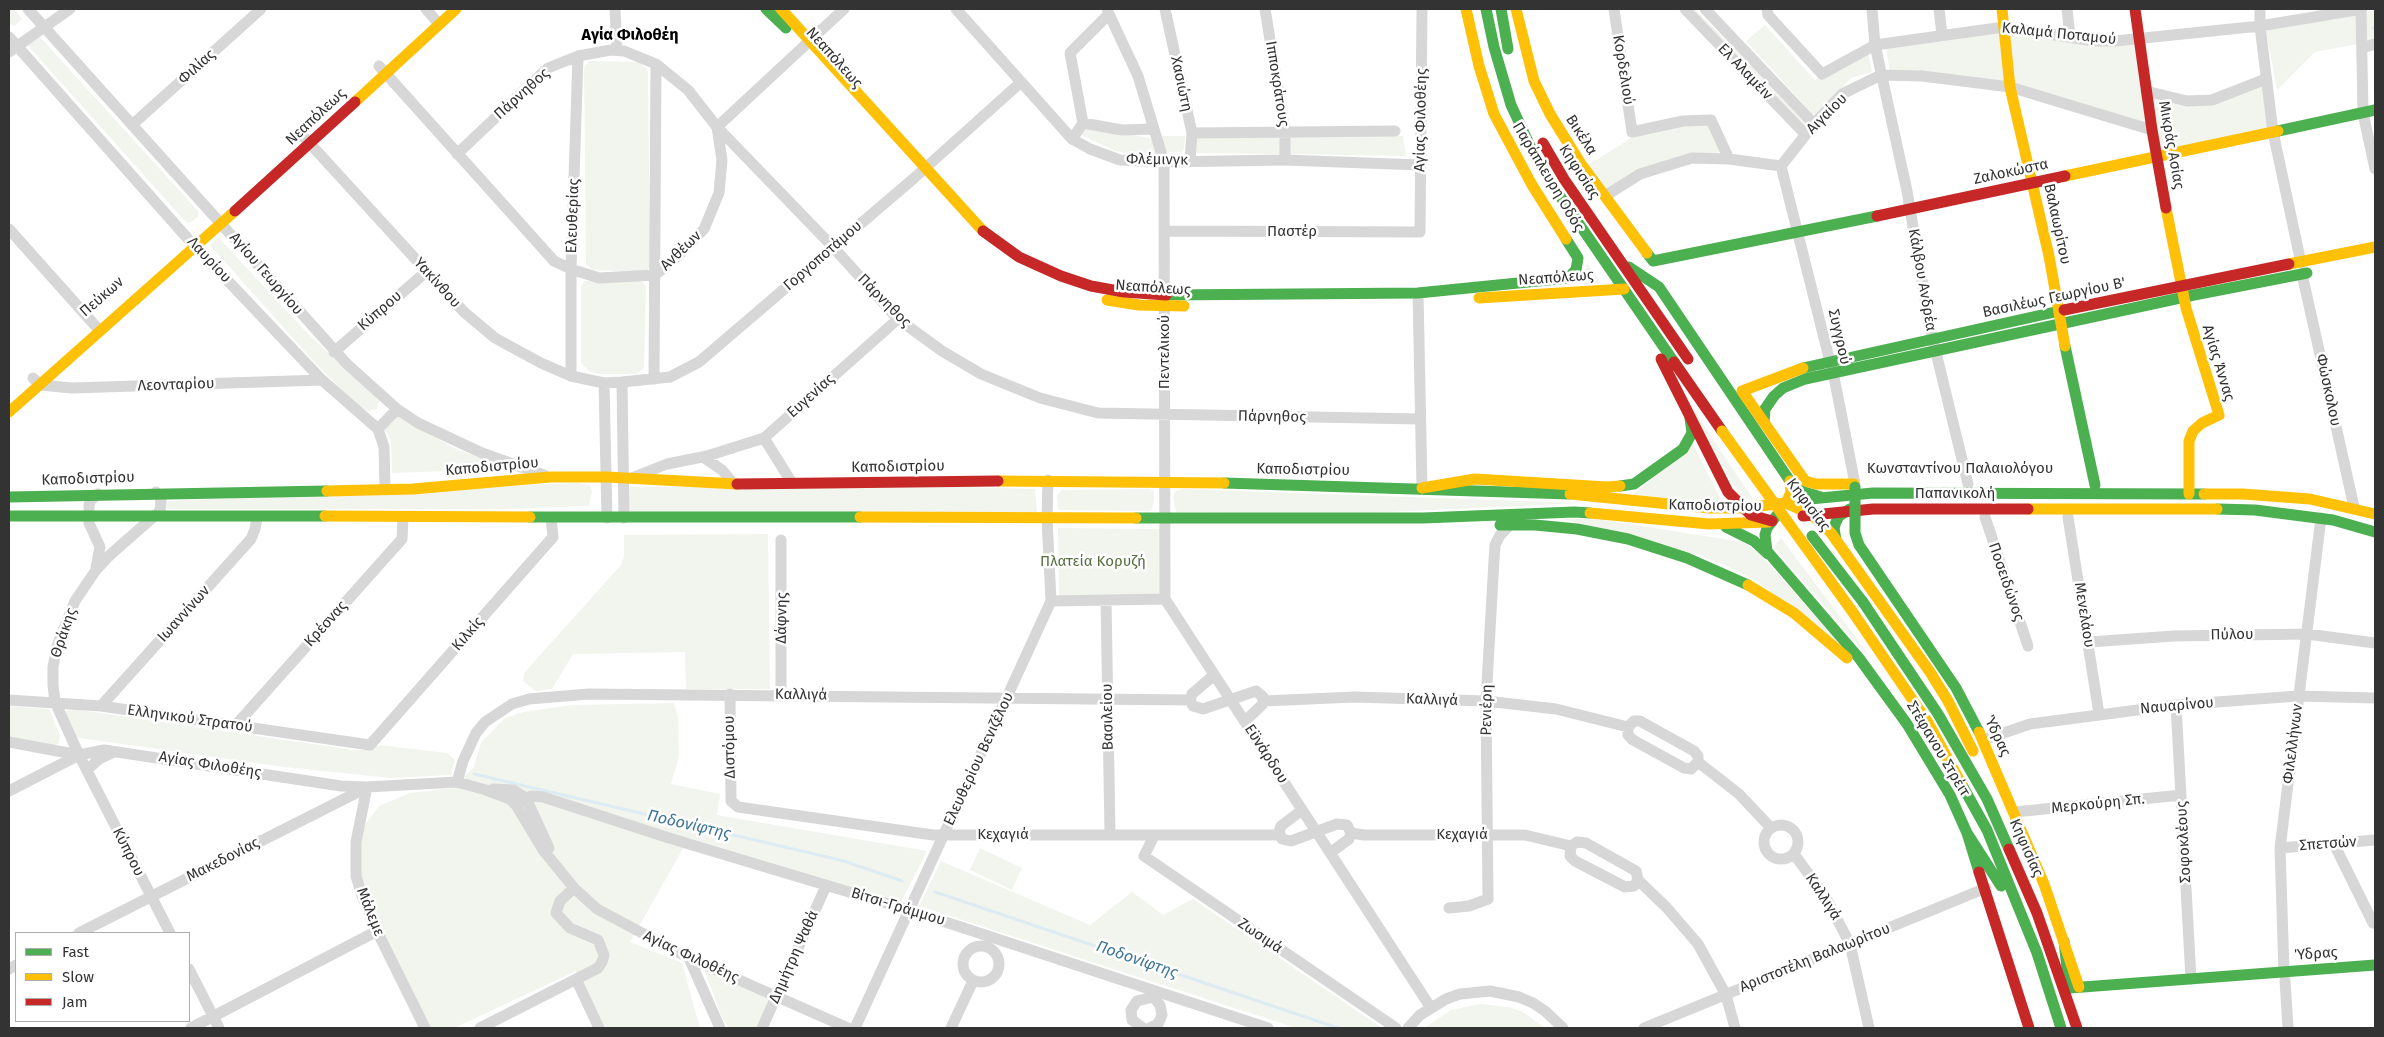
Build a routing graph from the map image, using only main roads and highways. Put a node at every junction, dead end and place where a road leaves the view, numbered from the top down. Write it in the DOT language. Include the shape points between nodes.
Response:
graph roads {
  1 [pos="442,9"];
  2 [pos="456,9"];
  3 [pos="766,9"];
  4 [pos="781,9"];
  5 [pos="1466,9"];
  6 [pos="1486,9"];
  7 [pos="1501,9"];
  8 [pos="1516,9"];
  9 [pos="2002,9"];
  10 [pos="2136,9"];
  11 [pos="432,16"];
  12 [pos="806,42"];
  13 [pos="1511,62"];
  14 [pos="2375,110"];
  15 [pos="1539,135"];
  16 [pos="2156,156"];
  17 [pos="921,172"];
  18 [pos="2033,183"];
  19 [pos="946,208"];
  20 [pos="958,221"];
  21 [pos="193,243"];
  22 [pos="2375,247"];
  23 [pos="2375,258"];
  24 [pos="1652,261"];
  25 [pos="1622,262"];
  26 [pos="2302,268"];
  27 [pos="1574,273"];
  28 [pos="1624,289"];
  29 [pos="2182,291"];
  30 [pos="1418,297"];
  31 [pos="1631,300"];
  32 [pos="1164,301"];
  33 [pos="2058,312"];
  34 [pos="2060,324"];
  35 [pos="1690,329"];
  36 [pos="1831,366"];
  37 [pos="1694,368"];
  38 [pos="1742,391"];
  39 [pos="11,402"];
  40 [pos="1690,418"];
  41 [pos="1764,422"];
  42 [pos="1732,425"];
  43 [pos="1790,481"];
  44 [pos="1804,481"];
  45 [pos="2095,485"];
  46 [pos="1855,486"];
  47 [pos="1422,488"];
  48 [pos="2115,494"];
  49 [pos="2189,494"];
  50 [pos="9,497"];
  51 [pos="1821,497"];
  52 [pos="1786,503"];
  53 [pos="1742,508"];
  54 [pos="2140,510"];
  55 [pos="1853,514"];
  56 [pos="2375,514"];
  57 [pos="1812,515"];
  58 [pos="9,516"];
  59 [pos="1423,518"];
  60 [pos="1772,521"];
  61 [pos="1709,524"];
  62 [pos="2375,532"];
  63 [pos="1836,540"];
  64 [pos="1771,558"];
  65 [pos="1894,705"];
  66 [pos="1987,799"];
  67 [pos="1967,833"];
  68 [pos="2024,923"];
  69 [pos="2064,942"];
  70 [pos="2375,965"];
  71 [pos="2079,987"];
  72 [pos="2063,988"];
  73 [pos="2029,1028"];
  74 [pos="2061,1028"];
  75 [pos="2077,1028"];
  1 -- 11 [label="main road, Νεαπόλεως"];
  2 -- 11 [label="main road, Νεαπόλεως"];
  3 -- 12 [label="main road, Νεαπόλεως"];
  4 -- 12 [label="main road, Νεαπόλεως"];
  5 -- 27 [label="main road, Παράπλευρη Οδός" via="1494,114 1532,185 1575,252 1578,262"];
  6 -- 28 [label="main road, Κηφισίας" via="1499,67 1524,133 1553,186"];
  7 -- 13 [label="main road"];
  8 -- 24 [label="main road, Βικέλα" via="1534,81 1550,114"];
  9 -- 18 [label="main road, Βαλαωρίτου" via="2010,87"];
  10 -- 16 [label="main road, Μικράς Ασίας"];
  11 -- 21 [label="main road, Νεαπόλεως" via="382,69"];
  12 -- 17 [label="main road, Νεαπόλεως"];
  14 -- 16 [label="main road, Ζαλοκώστα"];
  15 -- 25 [label="main road, Κηφισίας" via="1564,179"];
  16 -- 18 [label="main road, Ζαλοκώστα"];
  16 -- 29 [label="main road, Μικράς Ασίας"];
  17 -- 19 [label="main road, Νεαπόλεως"];
  17 -- 32 [label="main road, Νεαπόλεως" via="976,227 1033,264 1091,286"];
  18 -- 24 [label="main road, Ζαλοκώστα"];
  18 -- 33 [label="main road, Βαλαωρίτου"];
  20 -- 32 [label="main road, Νεαπόλεως" via="1014,264 1061,287 1112,301"];
  21 -- 39 [label="main road, Πεύκων"];
  22 -- 26 [label="main road, Βασιλέως Γεωργίου Β'"];
  23 -- 26 [label="main road, Βασιλέως Γεωργίου Β'"];
  25 -- 35 [label="main road" via="1659,287"];
  25 -- 37 [label="main road, Κηφισίας"];
  26 -- 29 [label="main road, Βασιλέως Γεωργίου Β'"];
  27 -- 30 [label="main road, Νεαπόλεως" via="1559,280"];
  28 -- 30 [label="main road, Νεαπόλεως"];
  28 -- 31 [label="main road, Κηφισίας"];
  29 -- 33 [label="main road, Βασιλέως Γεωργίου Β'"];
  29 -- 34 [label="main road, Βασιλέως Γεωργίου Β'"];
  29 -- 49 [label="main road, Αγίας Άννας" via="2219,415 2202,423 2188,441"];
  30 -- 32 [label="main road, Νεαπόλεως"];
  31 -- 40 [label="main road"];
  31 -- 68 [label="main road, Κηφισίας, bridge" via="1917,704 1987,830"];
  33 -- 34 [label="main road, Βαλαωρίτου"];
  33 -- 36 [label="main road, Βασιλέως Γεωργίου Β'" via="1932,339"];
  34 -- 36 [label="main road, Βασιλέως Γεωργίου Β'" via="1935,351"];
  34 -- 45 [label="main road, Βαλαωρίτου"];
  35 -- 38 [label="main road, Κηφισίας" via="1718,357"];
  35 -- 43 [label="main road"];
  36 -- 38 [label="main road, Βασιλέως Γεωργίου Β'" via="1804,367"];
  36 -- 41 [label="main road, Βασιλέως Γεωργίου Β'" via="1783,388 1767,406"];
  38 -- 41 [label="main road, Κηφισίας"];
  40 -- 47 [label="main road" via="1692,433 1684,449 1634,484 1607,487 1475,479"];
  40 -- 53 [label="main road" via="1728,492"];
  41 -- 44 [label="main road, Κηφισίας"];
  42 -- 66 [label="main road, Κηφισίας, bridge" via="1863,602 1938,714"];
  43 -- 51 [label="main road" via="1804,492"];
  43 -- 52 [label="main road" via="1791,492"];
  44 -- 46 [label="main road, Κωνσταντίνου Παλαιολόγου"];
  45 -- 46 [label="main road, Κωνσταντίνου Παλαιολόγου"];
  45 -- 48 [label="main road, Κωνσταντίνου Παλαιολόγου"];
  46 -- 55 [label="main road, Συγγρού, bridge"];
  47 -- 50 [label="main road, Καποδιστρίου" via="1048,480 734,484 628,477 550,477 385,489"];
  47 -- 53 [label="main road, Καποδιστρίου" via="1588,495 1669,506"];
  48 -- 49 [label="main road, Κωνσταντίνου Παλαιολόγου"];
  48 -- 51 [label="main road, Κωνσταντίνου Παλαιολόγου" via="1873,493"];
  49 -- 56 [label="main road, Κωνσταντίνου Παλαιολόγου" via="2287,496 2354,507"];
  51 -- 52 [label="main road, Κωνσταντίνου Παλαιολόγου"];
  52 -- 53 [label="main road, Καποδιστρίου"];
  52 -- 57 [label="main road"];
  52 -- 60 [label="main road, Στέφανου Στρέιτ"];
  53 -- 60 [label="main road" via="1751,515"];
  54 -- 55 [label="main road, Παπανικολή"];
  54 -- 55 [label="main road, Παπανικολή" via="2092,517"];
  54 -- 62 [label="main road, Παπανικολή" via="2255,510 2321,518"];
  55 -- 57 [label="main road, Παπανικολή"];
  55 -- 63 [label="main road" via="1844,512 1836,522"];
  55 -- 69 [label="main road, Ύδρας" via="1859,546 1946,673 1983,740"];
  57 -- 60 [label="main road, Παπανικολή"];
  57 -- 63 [label="main road"];
  58 -- 59 [label="main road, Καποδιστρίου"];
  59 -- 61 [label="main road, Καποδιστρίου" via="1574,512"];
  59 -- 65 [label="main road" via="1455,526 1577,529 1628,539 1687,558 1754,588 1794,613 1833,644"];
  60 -- 61 [label="main road, Καποδιστρίου"];
  60 -- 64 [label="main road, Στέφανου Στρέιτ" via="1764,543"];
  61 -- 64 [label="main road" via="1744,534 1764,548"];
  63 -- 66 [label="main road" via="1948,701 1978,762"];
  64 -- 65 [label="main road, Στέφανου Στρέιτ" via="1853,651"];
  65 -- 67 [label="main road, Στέφανου Στρέιτ" via="1942,782"];
  66 -- 72 [label="main road, Κηφισίας" via="2032,898"];
  67 -- 68 [label="main road"];
  67 -- 73 [label="main road, Στέφανου Στρέιτ"];
  68 -- 74 [label="main road, Κηφισίας"];
  69 -- 71 [label="main road, Ύδρας"];
  69 -- 72 [label="main road" via="2068,976"];
  70 -- 71 [label="main road, Ύδρας" via="2285,976"];
  71 -- 72 [label="main road, Ύδρας"];
  72 -- 75 [label="main road, Κηφισίας"];
}
